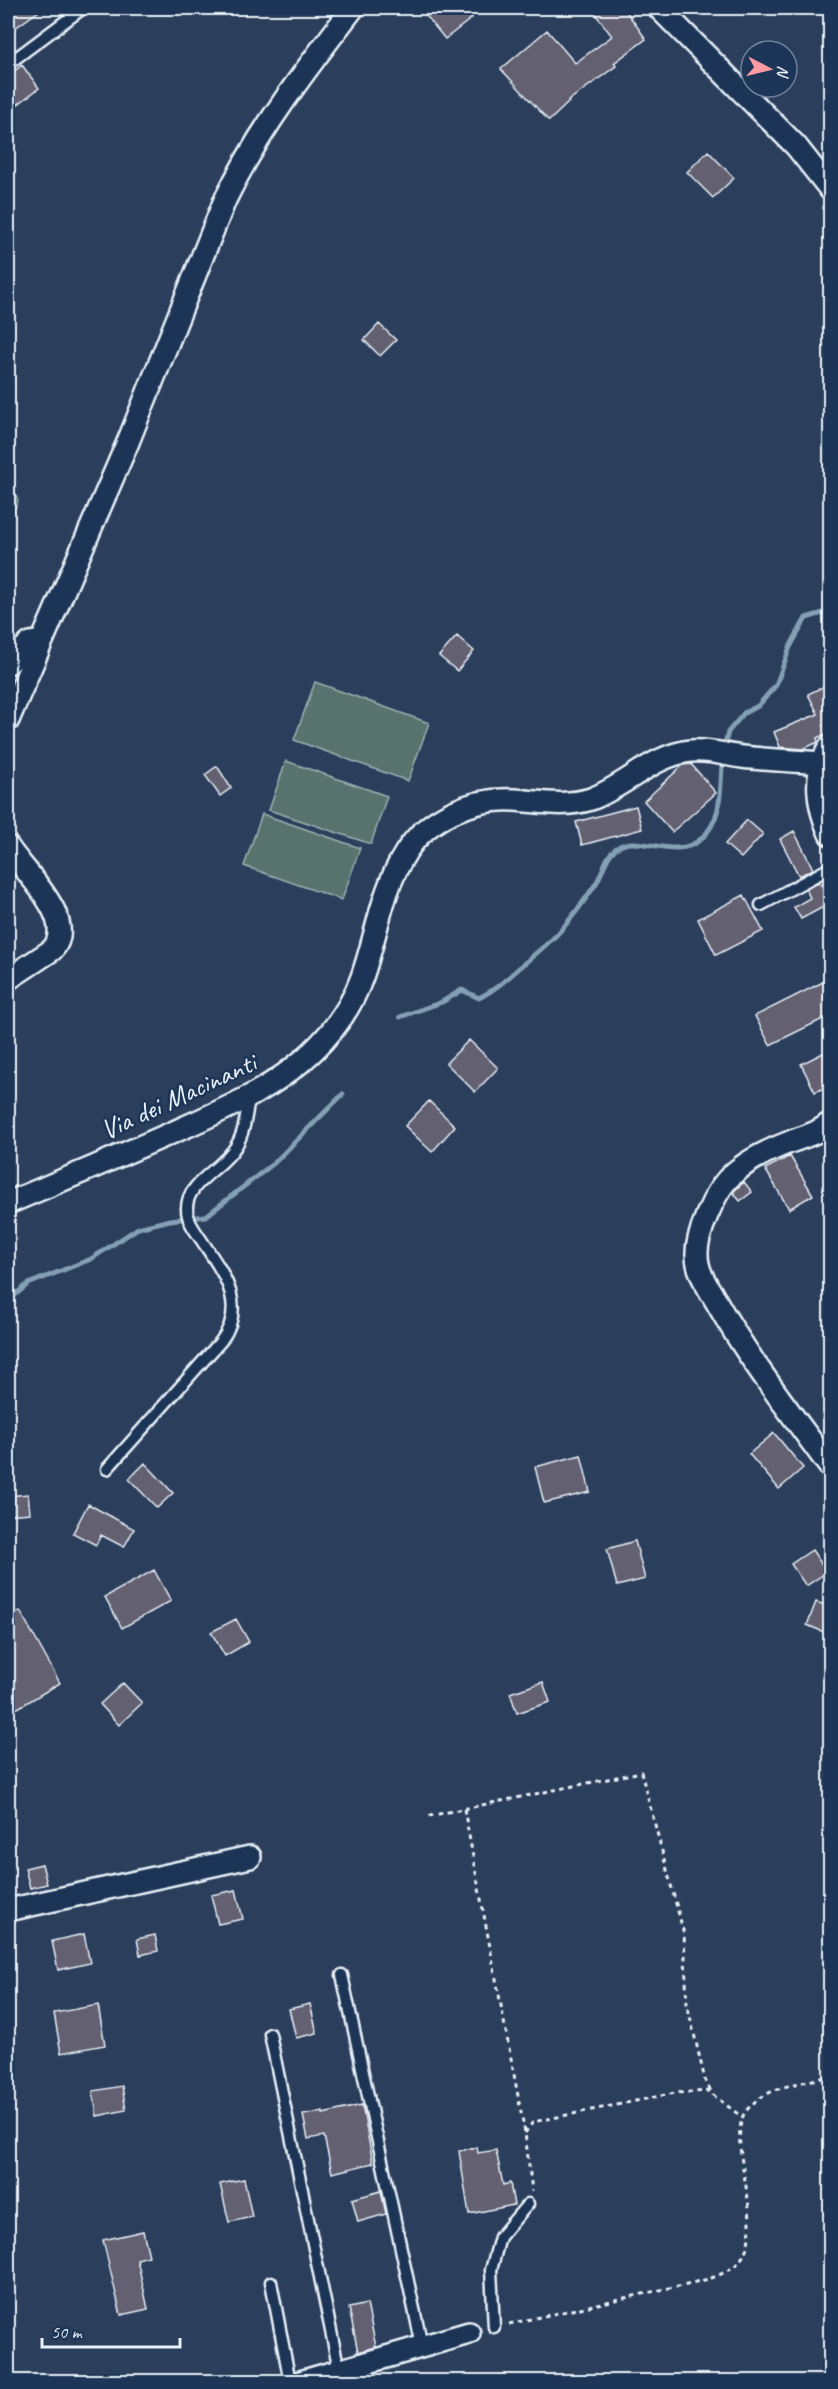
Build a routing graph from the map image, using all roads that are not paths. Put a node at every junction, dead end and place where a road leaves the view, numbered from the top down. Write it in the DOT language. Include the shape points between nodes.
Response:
graph roads {
  1 [pos="83,8"];
  2 [pos="353,8"];
  3 [pos="659,8"];
  4 [pos="8,64"];
  5 [pos="831,189"];
  6 [pos="41,641"];
  7 [pos="8,663"];
  8 [pos="8,720"];
  9 [pos="827,755"];
  10 [pos="831,834"];
  11 [pos="8,847"];
  12 [pos="831,868"];
  13 [pos="761,905"];
  14 [pos="8,979"];
  15 [pos="249,1098"];
  16 [pos="831,1123"];
  17 [pos="8,1203"];
  18 [pos="831,1467"];
  19 [pos="107,1469"];
  20 [pos="250,1857"];
  21 [pos="8,1910"];
  22 [pos="342,1975"];
  23 [pos="270,2034"];
  24 [pos="528,2204"];
  25 [pos="271,2282"];
  26 [pos="494,2327"];
  27 [pos="469,2333"];
  28 [pos="422,2346"];
  29 [pos="339,2370"];
  30 [pos="290,2382"];
  31 [pos="300,2382"];
  1 -- 4 [label="lane"];
  2 -- 6 [label="street" via="274,114 237,175 128,442"];
  3 -- 5 [label="street" via="796,146"];
  6 -- 7 [label="street" via="30,643"];
  6 -- 8 [label="street"];
  9 -- 10 [label="street" via="819,794"];
  9 -- 15 [label="street, Via dei Macinanti" via="698,750 672,755 585,801 488,801 465,807 434,824 414,841 393,876 378,915 362,978 344,1013 301,1062"];
  11 -- 14 [label="street" via="55,910 60,930 52,950"];
  12 -- 13 [label="lane"];
  15 -- 17 [label="street, Via dei Macinanti"];
  15 -- 19 [label="lane" via="239,1141 224,1162 192,1189 187,1202 192,1226 230,1291 231,1326"];
  16 -- 18 [label="street" via="818,1133 788,1142 754,1160 728,1179 718,1193 696,1257 701,1274 737,1339"];
  20 -- 21 [label="street"];
  22 -- 28 [label="lane"];
  23 -- 29 [label="lane"];
  24 -- 26 [label="lane" via="500,2237 491,2270"];
  25 -- 30 [label="lane"];
  27 -- 28 [label="street"];
  28 -- 29 [label="street"];
  29 -- 31 [label="street"];
}
